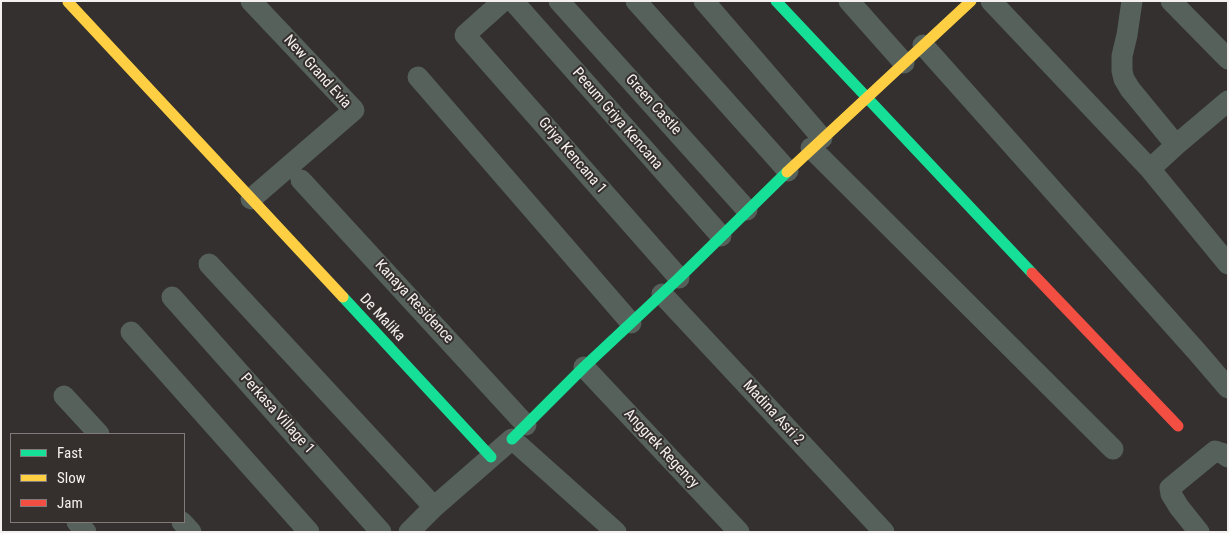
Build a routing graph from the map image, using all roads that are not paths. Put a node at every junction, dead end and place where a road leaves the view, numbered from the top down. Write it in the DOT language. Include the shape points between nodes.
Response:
graph roads {
  1 [pos="251,1"];
  2 [pos="503,1"];
  3 [pos="514,1"];
  4 [pos="559,1"];
  5 [pos="636,1"];
  6 [pos="704,1"];
  7 [pos="776,1"];
  8 [pos="849,1"];
  9 [pos="971,1"];
  10 [pos="991,1"];
  11 [pos="1132,1"];
  12 [pos="1171,1"];
  13 [pos="68,2"];
  14 [pos="922,45"];
  15 [pos="1228,59"];
  16 [pos="904,63"];
  17 [pos="418,77"];
  18 [pos="866,98"];
  19 [pos="1228,101"];
  20 [pos="817,143"];
  21 [pos="1176,145"];
  22 [pos="1150,170"];
  23 [pos="788,171"];
  24 [pos="301,180"];
  25 [pos="251,199"];
  26 [pos="747,210"];
  27 [pos="721,236"];
  28 [pos="209,264"];
  29 [pos="1228,264"];
  30 [pos="679,278"];
  31 [pos="662,294"];
  32 [pos="172,297"];
  33 [pos="631,323"];
  34 [pos="131,332"];
  35 [pos="584,367"];
  36 [pos="1228,388"];
  37 [pos="64,396"];
  38 [pos="1178,426"];
  39 [pos="519,432"];
  40 [pos="98,433"];
  41 [pos="1112,449"];
  42 [pos="1228,457"];
  43 [pos="491,458"];
  44 [pos="434,507"];
  45 [pos="416,529"];
  46 [pos="309,532"];
  47 [pos="381,532"];
  48 [pos="616,532"];
  49 [pos="739,532"];
  50 [pos="884,532"];
  51 [pos="1200,532"];
  1 -- 25 [label="street, New Grand Evia" via="354,110"];
  2 -- 30 [label="street, Griya Kencana 1" via="465,35"];
  3 -- 27 [label="street, Peeum Griya Kencana"];
  4 -- 26 [label="street, Green Castle"];
  5 -- 23 [label="street"];
  6 -- 20 [label="street"];
  7 -- 18 [label="street"];
  8 -- 16 [label="street"];
  9 -- 14 [label="street"];
  10 -- 22 [label="street"];
  11 -- 21 [label="street" via="1122,56 1124,79"];
  12 -- 15 [label="street"];
  13 -- 25 [label="street, De Malika"];
  14 -- 16 [label="street"];
  14 -- 36 [label="street"];
  16 -- 18 [label="street"];
  17 -- 33 [label="street"];
  18 -- 20 [label="street"];
  18 -- 38 [label="street"];
  19 -- 21 [label="street"];
  20 -- 23 [label="street"];
  20 -- 41 [label="street"];
  21 -- 22 [label="street"];
  22 -- 29 [label="street"];
  23 -- 26 [label="street"];
  24 -- 39 [label="street, Kanaya Residence"];
  25 -- 43 [label="street, De Malika"];
  26 -- 27 [label="street"];
  27 -- 30 [label="street"];
  28 -- 44 [label="street"];
  30 -- 31 [label="street"];
  31 -- 33 [label="street"];
  31 -- 50 [label="street, Madina Asri 2"];
  32 -- 47 [label="street, Perkasa Village 1"];
  33 -- 35 [label="street"];
  34 -- 46 [label="street"];
  35 -- 39 [label="street"];
  35 -- 49 [label="street, Anggrek Regency"];
  37 -- 40 [label="street"];
  39 -- 43 [label="street"];
  39 -- 48 [label="street, Kanaya Residence"];
  42 -- 51 [label="street" via="1215,452 1170,488 1179,507"];
  43 -- 44 [label="street"];
  44 -- 45 [label="street"];
}
